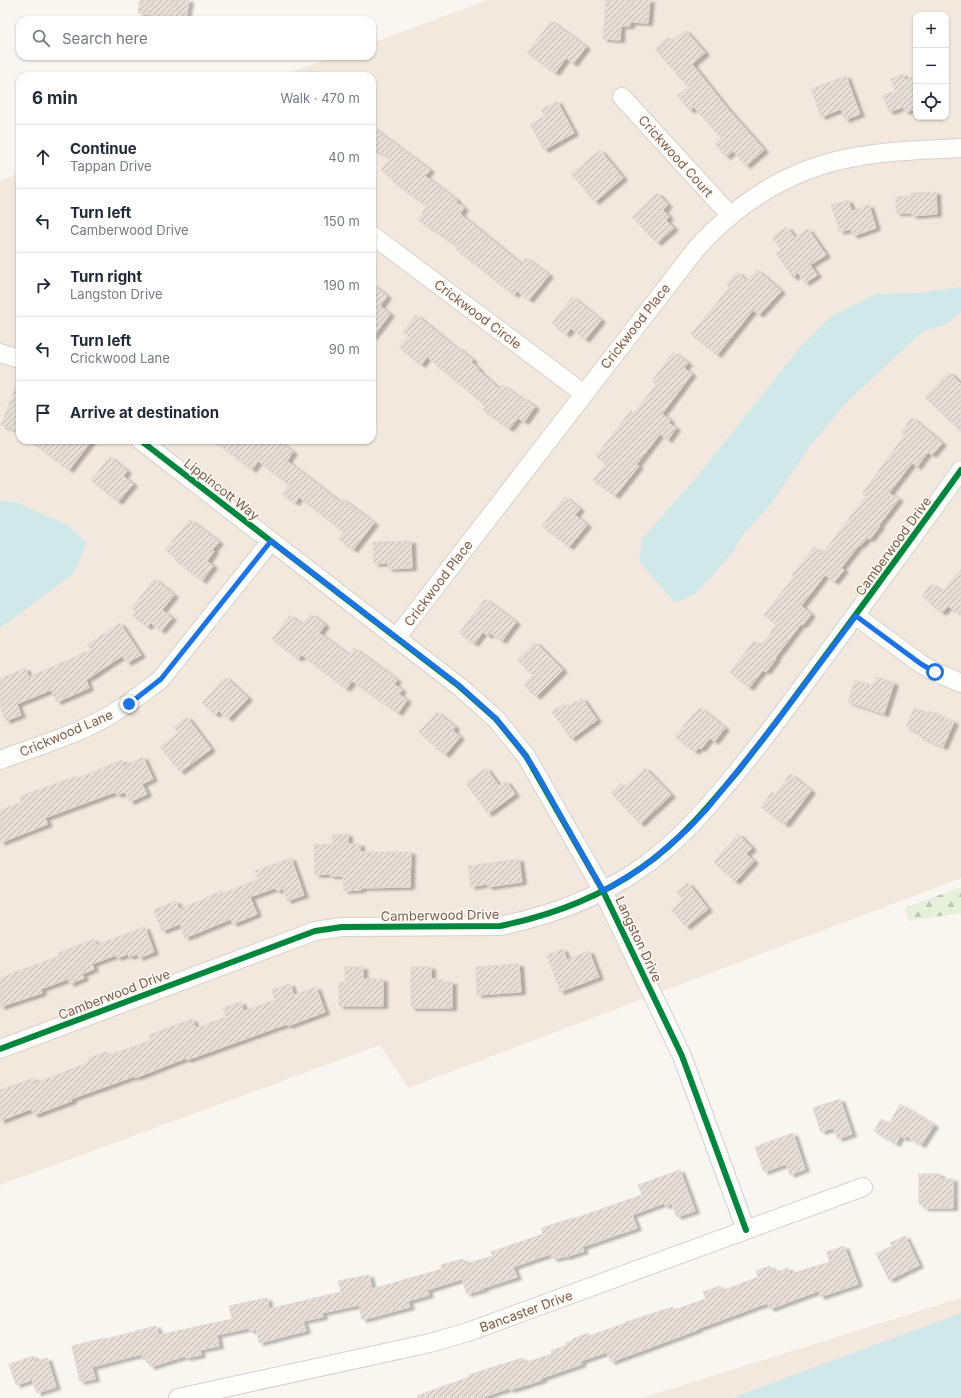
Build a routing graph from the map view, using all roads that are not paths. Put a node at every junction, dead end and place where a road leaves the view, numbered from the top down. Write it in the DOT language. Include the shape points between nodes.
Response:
graph roads {
  1 [pos="622,97"];
  2 [pos="961,148"];
  3 [pos="730,216"];
  4 [pos="376,238"];
  5 [pos="0,353"];
  6 [pos="16,358"];
  7 [pos="583,393"];
  8 [pos="145,444"];
  9 [pos="961,470"];
  10 [pos="271,541"];
  11 [pos="856,616"];
  12 [pos="396,638"];
  13 [pos="961,683"];
  14 [pos="0,760"];
  15 [pos="603,891"];
  16 [pos="0,1049"];
  17 [pos="863,1187"];
  18 [pos="746,1230"];
  19 [pos="178,1398"];
  1 -- 3 [label="street, Crickwood Court"];
  2 -- 3 [label="street, Crickwood Place" via="885,152 832,162 774,185"];
  3 -- 7 [label="street, Crickwood Place" via="708,234"];
  4 -- 7 [label="street, Crickwood Circle"];
  5 -- 6 [label="street"];
  7 -- 12 [label="street, Crickwood Place"];
  8 -- 10 [label="street, Lippincott Way"];
  9 -- 11 [label="street, Camberwood Drive"];
  10 -- 12 [label="street, Langston Drive"];
  10 -- 14 [label="street, Crickwood Lane" via="161,679 129,704 94,724"];
  11 -- 13 [label="street" via="921,664"];
  11 -- 15 [label="street, Camberwood Drive" via="707,809 653,859"];
  12 -- 15 [label="street, Langston Drive" via="466,692 506,731 535,770"];
  15 -- 16 [label="street, Camberwood Drive" via="576,903 500,926 342,927 315,931"];
  15 -- 18 [label="street, Langston Drive" via="682,1056"];
  17 -- 18 [label="street, Bancaster Drive"];
  18 -- 19 [label="street, Bancaster Drive" via="461,1335"];
}
